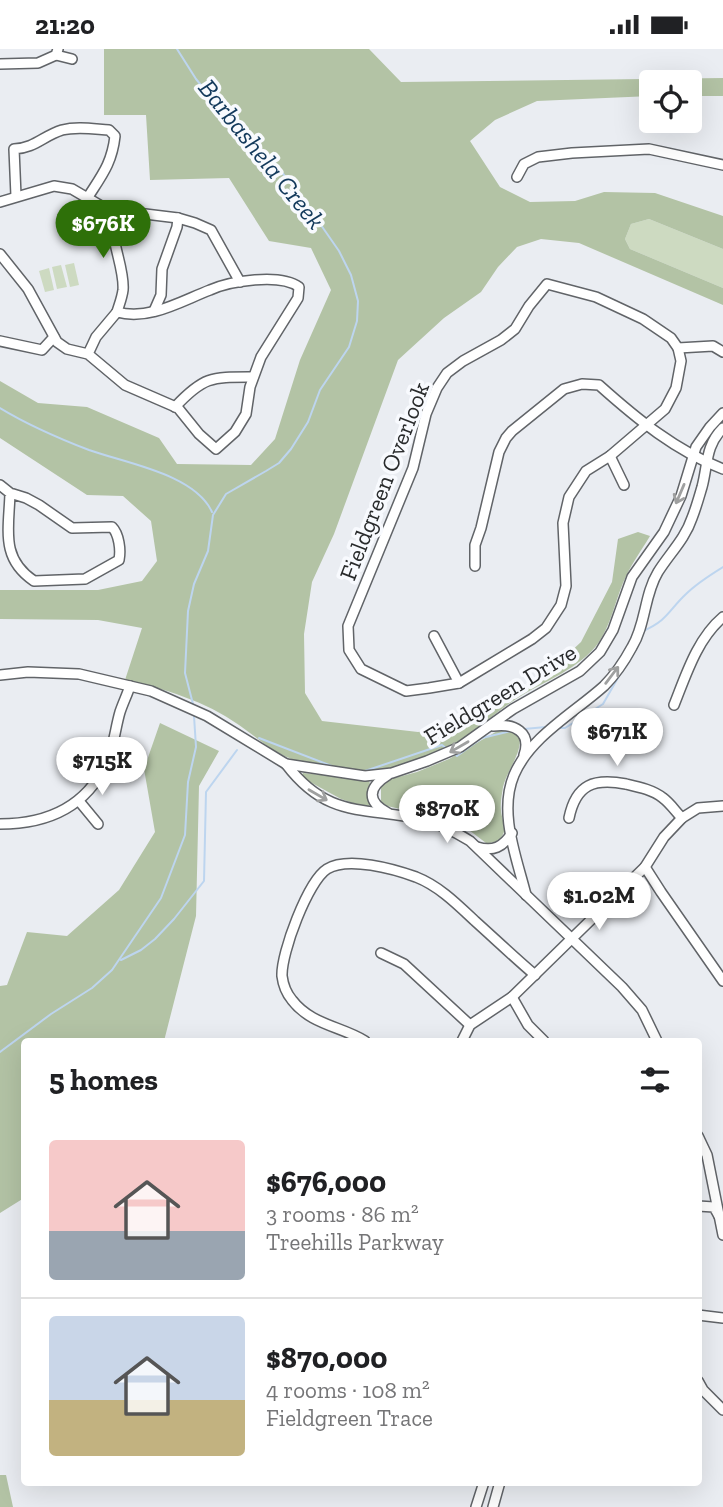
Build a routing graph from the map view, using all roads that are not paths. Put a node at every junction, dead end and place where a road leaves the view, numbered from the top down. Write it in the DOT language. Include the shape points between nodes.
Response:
graph roads {
  1 [pos="57,52"];
  2 [pos="72,59"];
  3 [pos="0,64"];
  4 [pos="723,165"];
  5 [pos="517,177"];
  6 [pos="16,196"];
  7 [pos="88,197"];
  8 [pos="0,202"];
  9 [pos="113,213"];
  10 [pos="178,218"];
  11 [pos="0,254"];
  12 [pos="4,265"];
  13 [pos="240,282"];
  14 [pos="154,311"];
  15 [pos="117,312"];
  16 [pos="54,337"];
  17 [pos="0,341"];
  18 [pos="678,348"];
  19 [pos="723,352"];
  20 [pos="88,354"];
  21 [pos="253,377"];
  22 [pos="175,407"];
  23 [pos="723,413"];
  24 [pos="647,426"];
  25 [pos="723,429"];
  26 [pos="610,456"];
  27 [pos="693,456"];
  28 [pos="705,462"];
  29 [pos="723,469"];
  30 [pos="0,485"];
  31 [pos="624,485"];
  32 [pos="9,493"];
  33 [pos="475,566"];
  34 [pos="723,617"];
  35 [pos="434,636"];
  36 [pos="0,675"];
  37 [pos="459,683"];
  38 [pos="130,686"];
  39 [pos="674,705"];
  40 [pos="491,726"];
  41 [pos="523,760"];
  42 [pos="286,764"];
  43 [pos="392,773"];
  44 [pos="79,801"];
  45 [pos="723,806"];
  46 [pos="390,814"];
  47 [pos="569,818"];
  48 [pos="682,818"];
  49 [pos="0,824"];
  50 [pos="98,824"];
  51 [pos="512,833"];
  52 [pos="475,846"];
  53 [pos="645,867"];
  54 [pos="526,895"];
  55 [pos="571,938"];
  56 [pos="381,953"];
  57 [pos="535,975"];
  58 [pos="723,981"];
  59 [pos="512,997"];
  60 [pos="470,1025"];
  61 [pos="358,1038"];
  62 [pos="464,1038"];
  63 [pos="541,1038"];
  64 [pos="656,1038"];
  65 [pos="702,1144"];
  66 [pos="702,1206"];
  67 [pos="720,1217"];
  68 [pos="723,1235"];
  69 [pos="702,1315"];
  70 [pos="723,1318"];
  71 [pos="702,1388"];
  72 [pos="721,1404"];
  73 [pos="483,1486"];
  74 [pos="499,1486"];
  75 [pos="476,1507"];
  76 [pos="494,1507"];
  1 -- 2 [label="street"];
  1 -- 3 [label="street" via="38,63"];
  4 -- 5 [label="street" via="649,149 572,153 538,157 523,164"];
  6 -- 7 [label="street" via="54,185"];
  6 -- 7 [label="street" via="14,149 33,146 64,129 109,130 115,136 113,154"];
  6 -- 8 [label="street"];
  7 -- 9 [label="street"];
  9 -- 10 [label="street"];
  9 -- 15 [label="street" via="123,283"];
  10 -- 13 [label="street" via="211,230"];
  10 -- 14 [label="street"];
  11 -- 12 [label="street"];
  12 -- 16 [label="street" via="28,289"];
  13 -- 14 [label="street"];
  13 -- 21 [label="street" via="273,280 299,286 298,298 270,340"];
  14 -- 15 [label="street"];
  15 -- 20 [label="street"];
  16 -- 17 [label="street" via="43,350"];
  16 -- 20 [label="street" via="67,349"];
  18 -- 19 [label="street" via="713,346"];
  18 -- 24 [label="street, Fieldgreen Overlook" via="681,361 676,388 665,409"];
  18 -- 37 [label="street, Fieldgreen Overlook" via="643,319 596,297 547,284 515,329 447,373 437,388 413,468 348,626 347,644 361,669 406,691"];
  20 -- 22 [label="street" via="125,385"];
  21 -- 22 [label="street" via="208,378"];
  21 -- 22 [label="street" via="246,414 216,449"];
  23 -- 27 [label="street, Fieldgreen Drive"];
  24 -- 26 [label="street, Fieldgreen Overlook"];
  24 -- 27 [label="street"];
  24 -- 33 [label="street" via="599,385 573,386 556,395 512,431 499,452 475,545"];
  25 -- 28 [label="street, Fieldgreen Drive"];
  26 -- 31 [label="street"];
  26 -- 37 [label="street, Fieldgreen Overlook" via="586,471 569,497 563,523 566,586 552,621 532,639"];
  27 -- 28 [label="street"];
  27 -- 40 [label="street, Fieldgreen Drive, one-way" via="664,532 632,577 600,652 580,671"];
  28 -- 29 [label="street"];
  41 -- 28 [label="street, Fieldgreen Drive, one-way" via="606,683 634,646 658,572 691,521"];
  30 -- 32 [label="street"];
  32 -- 32 [label="street" via="26,498 72,528 111,527 116,532 118,559 81,580 34,581 10,553"];
  34 -- 39 [label="street" via="701,643"];
  35 -- 37 [label="street"];
  36 -- 38 [label="street, Fieldgreen Drive" via="79,674"];
  38 -- 42 [label="street, Fieldgreen Drive" via="207,716"];
  38 -- 44 [label="street" via="106,763"];
  40 -- 41 [label="street" via="521,730 527,748"];
  40 -- 43 [label="street, Fieldgreen Drive, one-way" via="460,747"];
  41 -- 51 [label="street, Fieldgreen Drive" via="508,797"];
  42 -- 43 [label="street, Fieldgreen Drive" via="365,776"];
  42 -- 46 [label="street, one-way" via="315,795 366,813"];
  43 -- 46 [label="street" via="376,783 372,795 380,809"];
  44 -- 49 [label="street" via="43,820"];
  44 -- 50 [label="street"];
  45 -- 48 [label="street" via="698,808"];
  46 -- 52 [label="street" via="446,827"];
  47 -- 48 [label="street" via="572,803 582,790 601,781 654,792"];
  48 -- 53 [label="street"];
  51 -- 52 [label="street" via="498,848"];
  51 -- 54 [label="street, Fieldgreen Drive"];
  52 -- 54 [label="street"];
  53 -- 55 [label="street"];
  53 -- 58 [label="street"];
  54 -- 55 [label="street"];
  55 -- 57 [label="street"];
  55 -- 64 [label="street" via="642,1010"];
  56 -- 60 [label="street" via="404,964"];
  57 -- 59 [label="street"];
  57 -- 61 [label="street" via="442,891 418,878 355,863 329,868 305,901 286,950 282,975 292,1001 312,1019"];
  59 -- 60 [label="street"];
  59 -- 63 [label="street"];
  60 -- 62 [label="street"];
  65 -- 67 [label="street"];
  66 -- 67 [label="street" via="714,1207"];
  67 -- 68 [label="street"];
  69 -- 70 [label="street"];
  71 -- 72 [label="street"];
  73 -- 75 [label="street"];
  74 -- 76 [label="street"];
}
